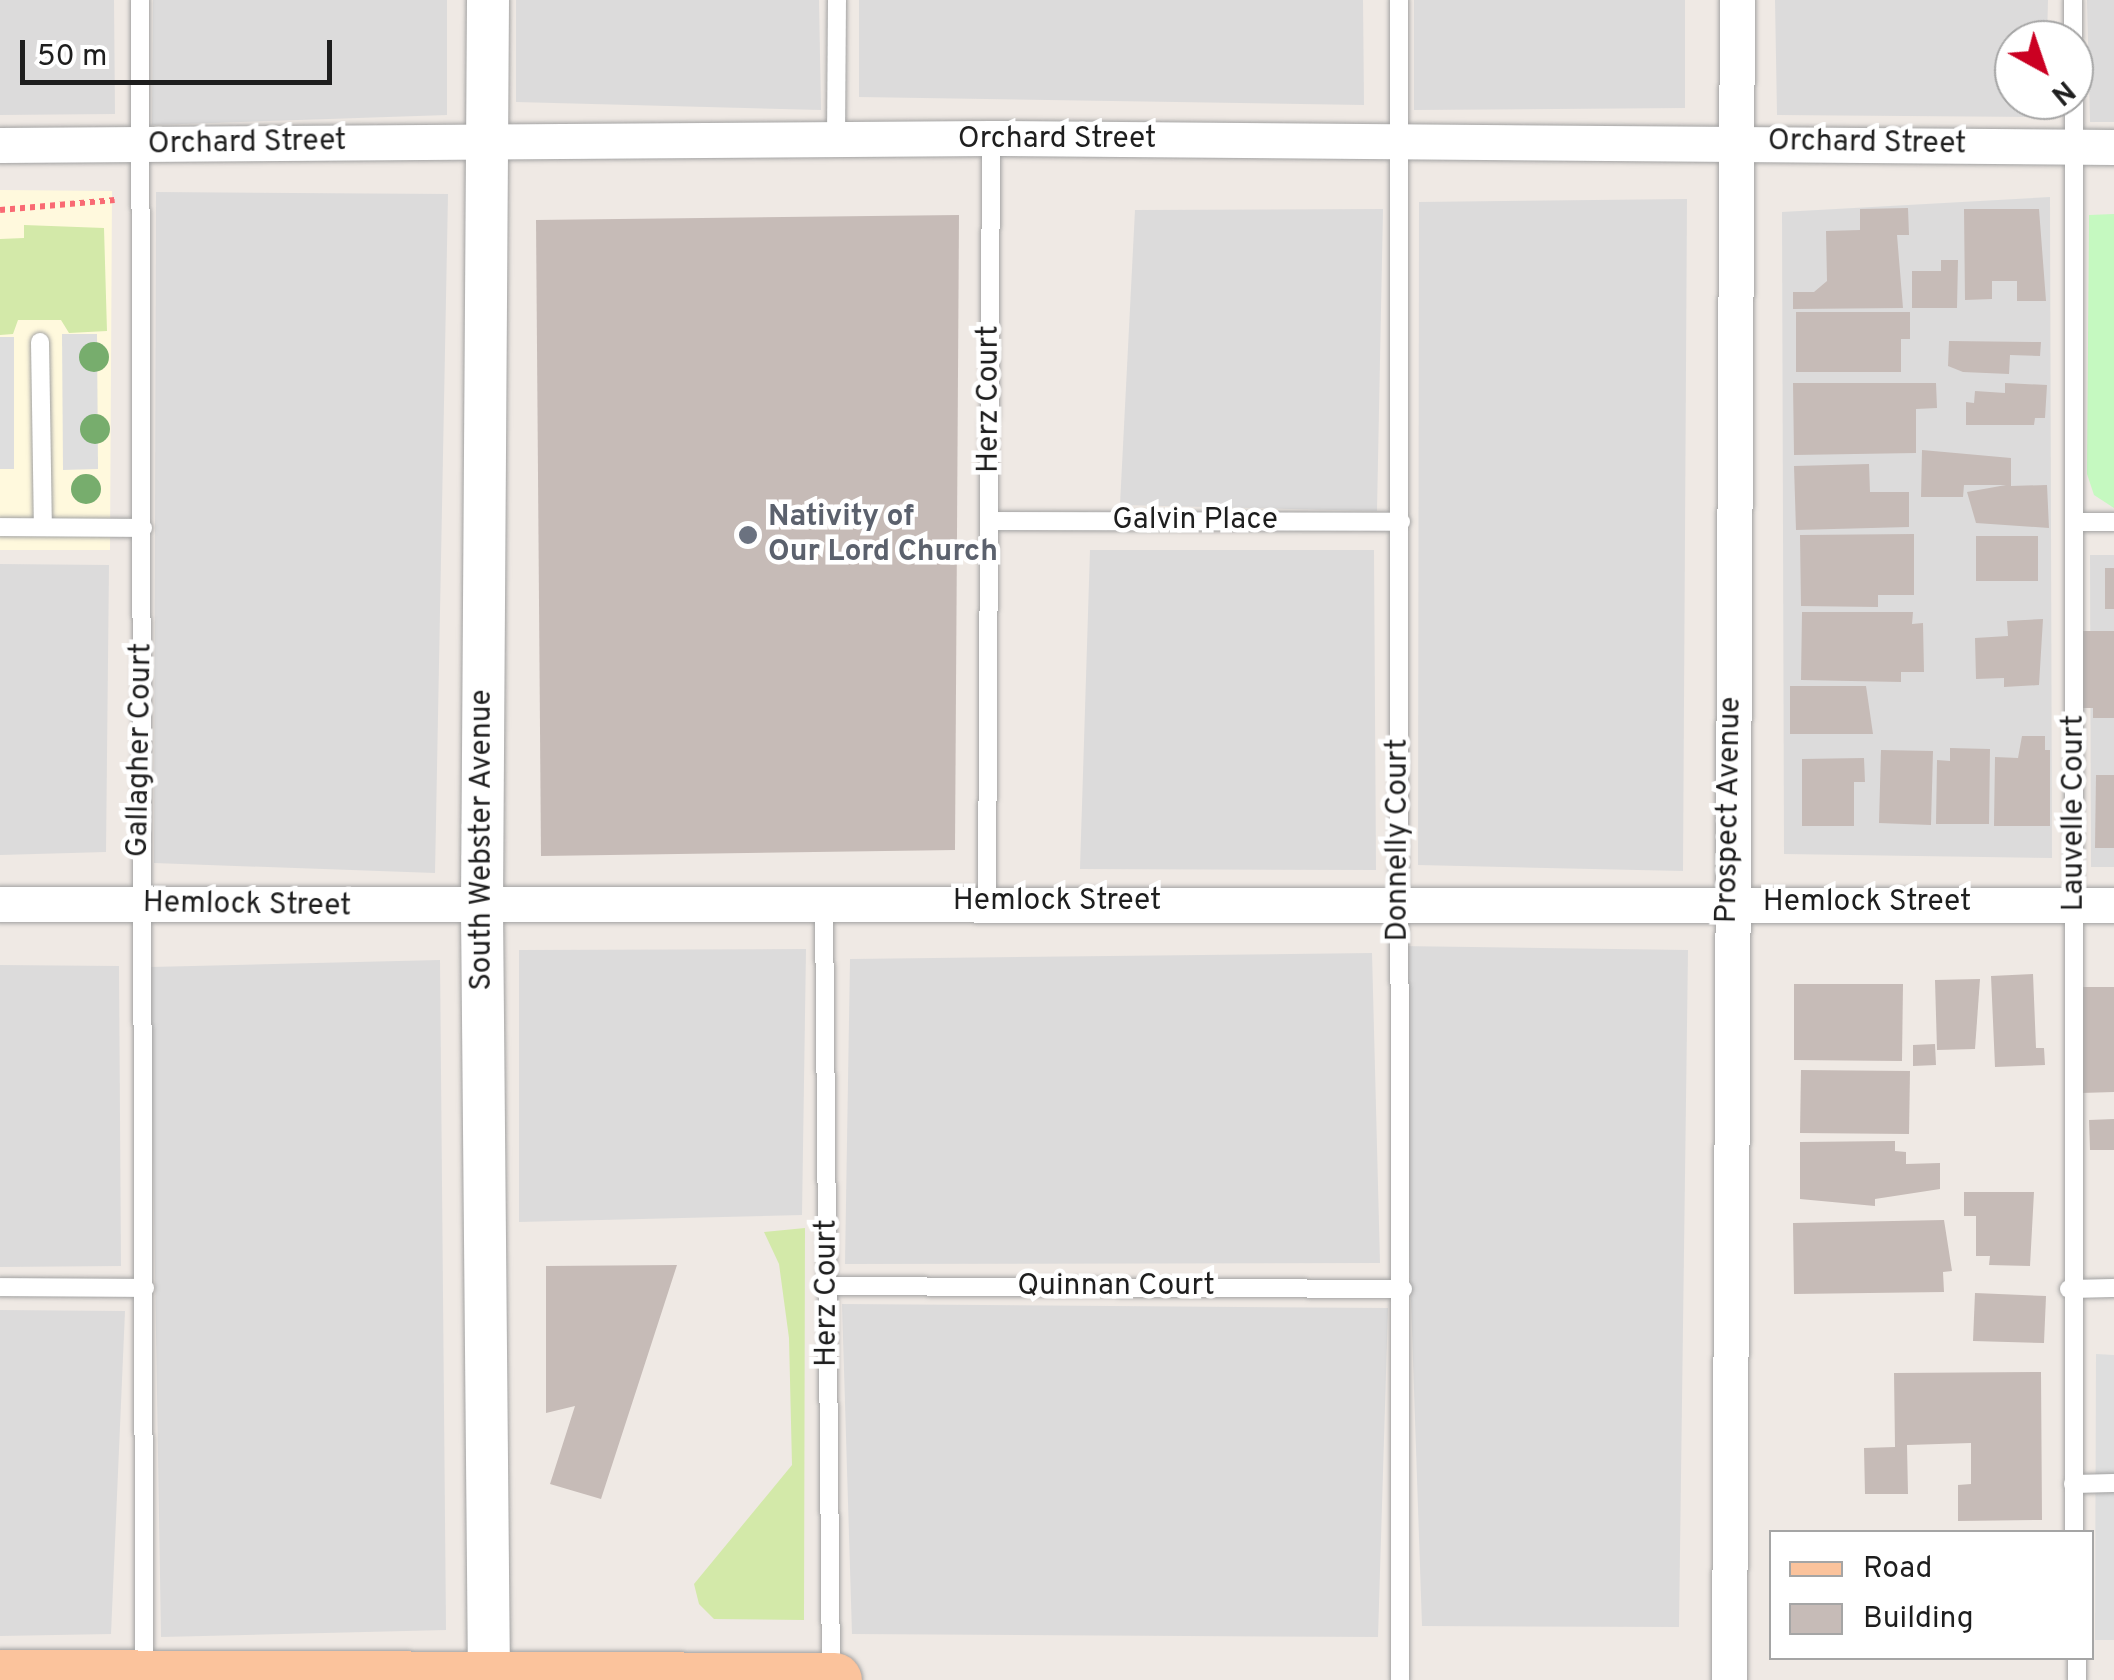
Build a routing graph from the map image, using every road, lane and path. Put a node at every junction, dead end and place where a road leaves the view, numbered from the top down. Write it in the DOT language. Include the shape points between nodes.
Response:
graph roads {
  1 [pos="140,0"];
  2 [pos="488,0"];
  3 [pos="837,0"];
  4 [pos="1399,0"];
  5 [pos="1737,0"];
  6 [pos="2074,120"];
  7 [pos="990,138"];
  8 [pos="488,141"];
  9 [pos="836,142"];
  10 [pos="1399,142"];
  11 [pos="1737,143"];
  12 [pos="0,146"];
  13 [pos="140,146"];
  14 [pos="2074,147"];
  15 [pos="2114,147"];
  16 [pos="140,204"];
  17 [pos="0,210"];
  18 [pos="40,342"];
  19 [pos="989,521"];
  20 [pos="1400,522"];
  21 [pos="2074,522"];
  22 [pos="2114,522"];
  23 [pos="0,527"];
  24 [pos="43,527"];
  25 [pos="143,528"];
  26 [pos="987,901"];
  27 [pos="1398,902"];
  28 [pos="1728,902"];
  29 [pos="0,904"];
  30 [pos="139,904"];
  31 [pos="2076,904"];
  32 [pos="2114,905"];
  33 [pos="824,906"];
  34 [pos="482,909"];
  35 [pos="828,1286"];
  36 [pos="0,1288"];
  37 [pos="145,1288"];
  38 [pos="2114,1288"];
  39 [pos="2069,1289"];
  40 [pos="1403,1290"];
  41 [pos="2114,1483"];
  42 [pos="2073,1484"];
  43 [pos="2074,1530"];
  44 [pos="0,1677"];
  45 [pos="489,1677"];
  46 [pos="144,1679"];
  47 [pos="832,1680"];
  48 [pos="1400,1680"];
  49 [pos="1729,1680"];
  1 -- 13 [label="lane, Gallagher Court"];
  2 -- 8 [label="street, South Webster Avenue"];
  3 -- 9 [label="lane"];
  4 -- 10 [label="lane, Donnelly Court"];
  5 -- 11 [label="street, Prospect Avenue"];
  6 -- 14 [label="lane, Lauvelle Court"];
  7 -- 9 [label="street, Orchard Street"];
  7 -- 10 [label="street, Orchard Street"];
  7 -- 19 [label="lane, Herz Court"];
  8 -- 9 [label="street, Orchard Street"];
  8 -- 13 [label="street, Orchard Street"];
  8 -- 34 [label="street, South Webster Avenue"];
  10 -- 11 [label="street, Orchard Street"];
  10 -- 20 [label="lane, Donnelly Court"];
  11 -- 14 [label="street, Orchard Street"];
  11 -- 28 [label="street, Prospect Avenue"];
  12 -- 13 [label="street, Orchard Street"];
  13 -- 16 [label="lane, Gallagher Court"];
  14 -- 15 [label="street, Orchard Street"];
  14 -- 21 [label="lane, Lauvelle Court"];
  16 -- 17 [label="path" via="96,198 90,207"];
  16 -- 25 [label="lane, Gallagher Court"];
  18 -- 24 [label="lane"];
  19 -- 20 [label="lane, Galvin Place"];
  19 -- 26 [label="lane, Herz Court"];
  20 -- 27 [label="lane, Donnelly Court"];
  21 -- 22 [label="lane"];
  21 -- 31 [label="lane, Lauvelle Court"];
  23 -- 24 [label="lane"];
  24 -- 25 [label="lane"];
  25 -- 30 [label="lane, Gallagher Court"];
  26 -- 27 [label="street, Hemlock Street"];
  26 -- 33 [label="street, Hemlock Street"];
  27 -- 28 [label="street, Hemlock Street"];
  27 -- 40 [label="lane, Donnelly Court"];
  28 -- 31 [label="street, Hemlock Street"];
  28 -- 49 [label="street, Prospect Avenue"];
  29 -- 30 [label="street, Hemlock Street"];
  30 -- 34 [label="street, Hemlock Street"];
  30 -- 37 [label="lane, Gallagher Court"];
  31 -- 32 [label="street, Hemlock Street"];
  31 -- 39 [label="lane, Lauvelle Court"];
  33 -- 34 [label="street, Hemlock Street"];
  33 -- 35 [label="lane, Herz Court"];
  34 -- 45 [label="street, South Webster Avenue"];
  35 -- 40 [label="lane, Quinnan Court"];
  35 -- 47 [label="lane, Herz Court"];
  36 -- 37 [label="lane"];
  37 -- 46 [label="lane, Gallagher Court"];
  38 -- 39 [label="lane"];
  39 -- 42 [label="lane, Lauvelle Court"];
  40 -- 48 [label="lane, Donnelly Court"];
  41 -- 42 [label="lane"];
  42 -- 43 [label="lane, Lauvelle Court"];
  44 -- 46 [label="main road"];
  45 -- 46 [label="main road"];
  45 -- 47 [label="main road"];
}
